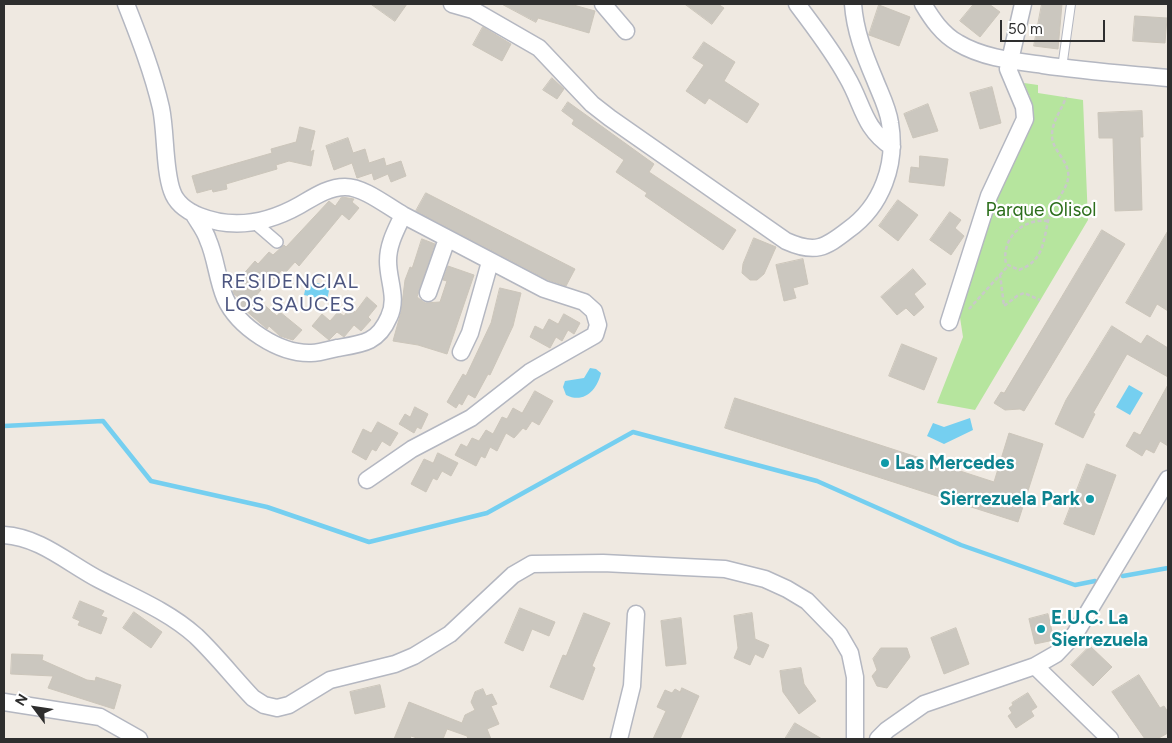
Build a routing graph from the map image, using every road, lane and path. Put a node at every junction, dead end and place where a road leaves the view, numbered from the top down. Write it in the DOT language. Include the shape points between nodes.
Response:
graph roads {
  1 [pos="126,4"];
  2 [pos="452,4"];
  3 [pos="603,4"];
  4 [pos="797,4"];
  5 [pos="853,4"];
  6 [pos="922,4"];
  7 [pos="1023,4"];
  8 [pos="1071,4"];
  9 [pos="626,31"];
  10 [pos="1010,61"];
  11 [pos="1062,68"];
  12 [pos="1168,78"];
  13 [pos="1066,97"];
  14 [pos="892,147"];
  15 [pos="193,213"];
  16 [pos="403,215"];
  17 [pos="1048,221"];
  18 [pos="255,223"];
  19 [pos="447,239"];
  20 [pos="277,242"];
  21 [pos="490,262"];
  22 [pos="1008,266"];
  23 [pos="1000,274"];
  24 [pos="428,293"];
  25 [pos="1040,300"];
  26 [pos="967,311"];
  27 [pos="949,322"];
  28 [pos="461,352"];
  29 [pos="1168,479"];
  30 [pos="367,480"];
  31 [pos="4,535"];
  32 [pos="636,614"];
  33 [pos="1036,666"];
  34 [pos="4,702"];
  35 [pos="139,739"];
  36 [pos="619,739"];
  37 [pos="855,739"];
  38 [pos="878,739"];
  39 [pos="1110,739"];
  1 -- 15 [label="street" via="161,108 171,190 178,202"];
  2 -- 14 [label="street" via="473,10 539,48 592,104 610,118 799,247 822,247 852,227 875,203 885,184"];
  3 -- 9 [label="street"];
  4 -- 14 [label="street" via="847,76 867,122"];
  5 -- 14 [label="street" via="856,32 890,122"];
  6 -- 10 [label="street" via="932,20 957,43"];
  7 -- 10 [label="street"];
  8 -- 11 [label="lane"];
  10 -- 11 [label="street"];
  10 -- 27 [label="street" via="1008,70 1024,107 1025,119 989,196"];
  11 -- 12 [label="street"];
  13 -- 17 [label="path" via="1053,127 1052,138 1068,169 1068,179"];
  15 -- 16 [label="street" via="208,239 226,300 237,316 273,344 310,353 364,343 379,335 390,316 394,297 388,263 390,242"];
  15 -- 18 [label="street" via="235,225"];
  16 -- 18 [label="street" via="362,192 346,187 326,190 289,211"];
  16 -- 19 [label="street"];
  17 -- 22 [label="path" via="1044,245 1035,259 1019,270"];
  17 -- 22 [label="path" via="1027,222 1019,228 1010,239 1004,255"];
  18 -- 20 [label="street"];
  19 -- 21 [label="street"];
  19 -- 24 [label="street"];
  21 -- 28 [label="street" via="470,333"];
  21 -- 30 [label="street" via="544,289 584,302 594,311 598,325 595,335 530,372 471,418 412,449"];
  22 -- 23 [label="path"];
  23 -- 25 [label="path" via="1004,306 1024,293"];
  23 -- 26 [label="path"];
  29 -- 33 [label="street" via="1075,634 1056,654"];
  31 -- 37 [label="street" via="40,544 168,615 196,637 253,698 277,708 289,705 330,680 414,656 450,634 513,574 532,564 603,563 725,569 765,579 787,589 807,602 839,634 850,653 855,677"];
  32 -- 36 [label="street" via="632,686"];
  33 -- 38 [label="street" via="924,704"];
  33 -- 39 [label="street"];
  34 -- 35 [label="street" via="100,717"];
}
